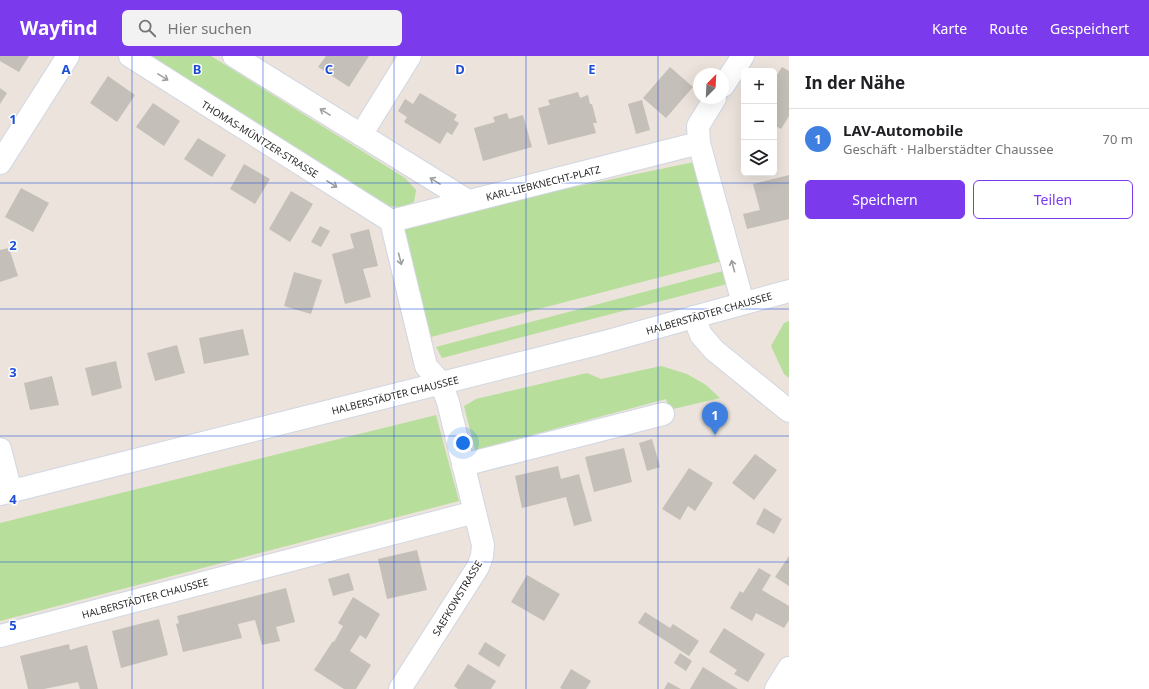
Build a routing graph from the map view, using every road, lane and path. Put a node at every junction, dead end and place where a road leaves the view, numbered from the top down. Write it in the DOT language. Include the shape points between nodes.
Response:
graph roads {
  1 [pos="68,56"];
  2 [pos="130,56"];
  3 [pos="234,56"];
  4 [pos="410,56"];
  5 [pos="743,56"];
  6 [pos="729,77"];
  7 [pos="711,104"];
  8 [pos="361,135"];
  9 [pos="699,143"];
  10 [pos="0,163"];
  11 [pos="468,201"];
  12 [pos="391,221"];
  13 [pos="789,291"];
  14 [pos="743,303"];
  15 [pos="694,317"];
  16 [pos="441,383"];
  17 [pos="789,411"];
  18 [pos="663,414"];
  19 [pos="0,449"];
  20 [pos="463,465"];
  21 [pos="5,493"];
  22 [pos="475,512"];
  23 [pos="0,636"];
  24 [pos="789,668"];
  25 [pos="400,689"];
  26 [pos="776,689"];
  1 -- 10 [label="street"];
  2 -- 12 [label="street, THOMAS-MÜNTZER-STRASSE, one-way"];
  8 -- 3 [label="street, one-way"];
  4 -- 8 [label="street"];
  5 -- 6 [label="street"];
  7 -- 9 [label="street" via="698,126"];
  11 -- 8 [label="street, one-way"];
  9 -- 11 [label="street, KARL-LIEBKNECHT-PLATZ"];
  14 -- 9 [label="street, one-way"];
  11 -- 12 [label="street, KARL-LIEBKNECHT-PLATZ"];
  12 -- 16 [label="street, one-way" via="426,366"];
  13 -- 14 [label="street, HALBERSTÄDTER CHAUSSEE"];
  14 -- 15 [label="street, HALBERSTÄDTER CHAUSSEE"];
  15 -- 16 [label="street, HALBERSTÄDTER CHAUSSEE"];
  15 -- 17 [label="street" via="701,335 714,350"];
  16 -- 20 [label="street, SAEFKOWSTRASSE"];
  16 -- 21 [label="street, HALBERSTÄDTER CHAUSSEE"];
  18 -- 20 [label="street"];
  19 -- 21 [label="street"];
  20 -- 22 [label="street, SAEFKOWSTRASSE"];
  22 -- 23 [label="street, HALBERSTÄDTER CHAUSSEE"];
  22 -- 25 [label="street, SAEFKOWSTRASSE" via="483,545 478,567"];
  24 -- 26 [label="street"];
}
